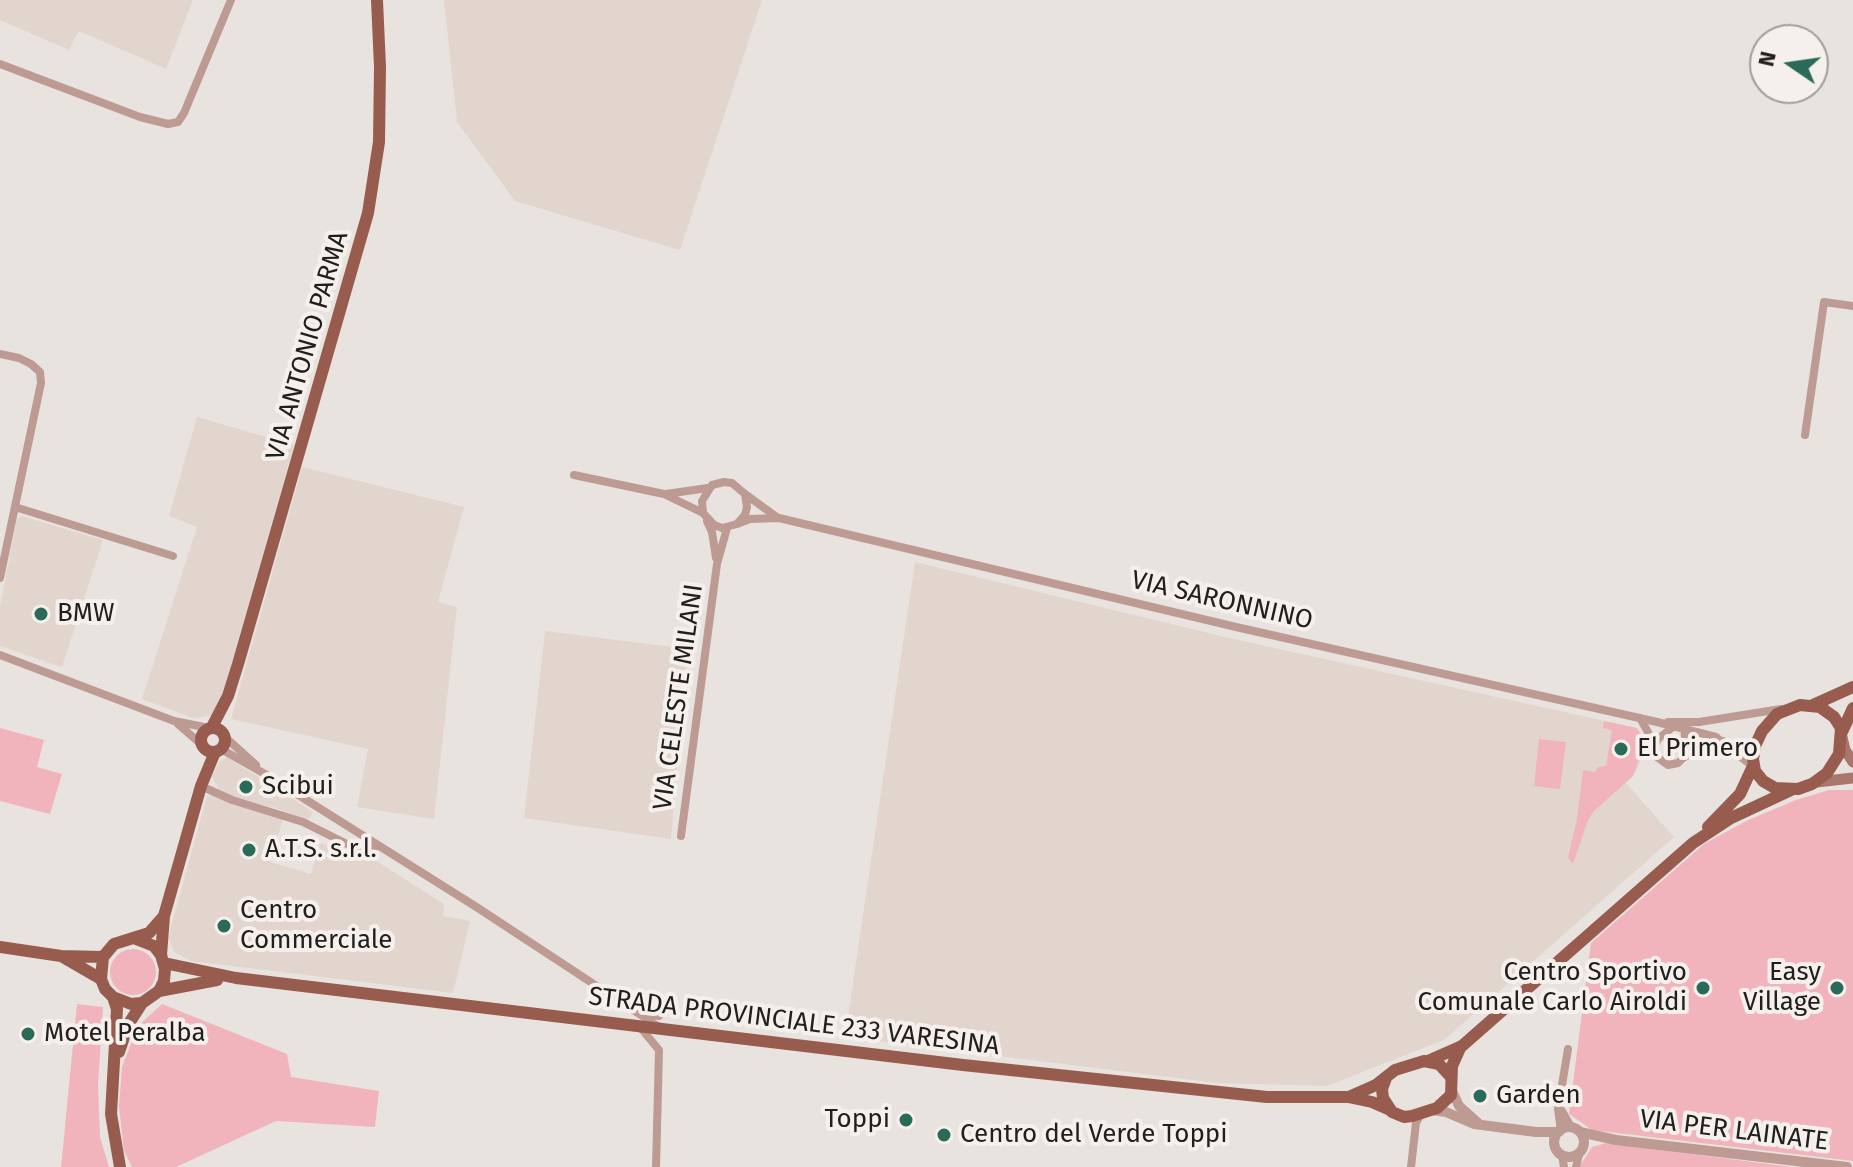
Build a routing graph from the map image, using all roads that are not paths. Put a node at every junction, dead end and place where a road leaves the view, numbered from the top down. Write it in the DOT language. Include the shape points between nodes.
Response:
graph roads {
  1 [pos="231,0"];
  2 [pos="377,0"];
  3 [pos="0,64"];
  4 [pos="1853,306"];
  5 [pos="0,354"];
  6 [pos="1805,435"];
  7 [pos="574,475"];
  8 [pos="709,488"];
  9 [pos="664,494"];
  10 [pos="745,494"];
  11 [pos="15,507"];
  12 [pos="705,517"];
  13 [pos="779,518"];
  14 [pos="737,524"];
  15 [pos="727,528"];
  16 [pos="173,556"];
  17 [pos="717,564"];
  18 [pos="0,578"];
  19 [pos="0,655"];
  20 [pos="1853,687"];
  21 [pos="228,696"];
  22 [pos="1813,705"];
  23 [pos="1786,708"];
  24 [pos="1853,708"];
  25 [pos="1640,718"];
  26 [pos="174,721"];
  27 [pos="1680,725"];
  28 [pos="210,728"];
  29 [pos="1841,735"];
  30 [pos="1724,741"];
  31 [pos="213,746"];
  32 [pos="1654,748"];
  33 [pos="1684,757"];
  34 [pos="1853,762"];
  35 [pos="1753,766"];
  36 [pos="265,774"];
  37 [pos="1853,778"];
  38 [pos="1817,782"];
  39 [pos="201,786"];
  40 [pos="1791,790"];
  41 [pos="681,836"];
  42 [pos="1693,843"];
  43 [pos="378,846"];
  44 [pos="164,916"];
  45 [pos="136,939"];
  46 [pos="0,947"];
  47 [pos="61,956"];
  48 [pos="103,957"];
  49 [pos="163,959"];
  50 [pos="236,978"];
  51 [pos="101,979"];
  52 [pos="159,991"];
  53 [pos="113,997"];
  54 [pos="142,1003"];
  55 [pos="666,1008"];
  56 [pos="637,1012"];
  57 [pos="638,1026"];
  58 [pos="662,1029"];
  59 [pos="1462,1046"];
  60 [pos="1568,1049"];
  61 [pos="1428,1061"];
  62 [pos="114,1067"];
  63 [pos="1450,1076"];
  64 [pos="1386,1078"];
  65 [pos="1452,1091"];
  66 [pos="1348,1097"];
  67 [pos="1388,1109"];
  68 [pos="1427,1112"];
  69 [pos="1479,1124"];
  70 [pos="1568,1130"];
  71 [pos="1536,1132"];
  72 [pos="1616,1140"];
  73 [pos="1555,1144"];
  74 [pos="1581,1151"];
  75 [pos="1562,1155"];
  76 [pos="120,1167"];
  77 [pos="656,1167"];
  78 [pos="1411,1167"];
  79 [pos="1564,1167"];
  80 [pos="1576,1167"];
  81 [pos="1847,1167"];
  1 -- 3 [label="street" via="178,122 140,117"];
  2 -- 21 [label="main road, VIA ANTONIO PARMA" via="379,142 368,213"];
  4 -- 6 [label="street" via="1824,302"];
  5 -- 11 [label="street" via="19,358 40,372"];
  7 -- 9 [label="street, VIA SARONNINO"];
  8 -- 9 [label="street, VIA SARONNINO"];
  8 -- 10 [label="street, VIA SARONNINO" via="732,483"];
  8 -- 12 [label="street" via="702,501"];
  9 -- 12 [label="street, VIA SARONNINO"];
  10 -- 13 [label="street, VIA SARONNINO"];
  10 -- 14 [label="street" via="747,507"];
  11 -- 16 [label="street"];
  11 -- 18 [label="street"];
  12 -- 15 [label="street, VIA SARONNINO"];
  12 -- 17 [label="street"];
  13 -- 14 [label="street, VIA SARONNINO"];
  13 -- 25 [label="street, VIA SARONNINO"];
  14 -- 15 [label="street, VIA SARONNINO"];
  15 -- 17 [label="street"];
  17 -- 41 [label="street, VIA CELESTE MILANI"];
  19 -- 26 [label="street"];
  20 -- 22 [label="main road"];
  21 -- 28 [label="main road, VIA ANTONIO PARMA"];
  21 -- 31 [label="main road, VIA ANTONIO PARMA"];
  22 -- 23 [label="main road"];
  22 -- 29 [label="main road" via="1834,717"];
  23 -- 27 [label="street, VIA SARONNINO"];
  23 -- 35 [label="main road" via="1758,737"];
  24 -- 29 [label="main road"];
  25 -- 27 [label="street, VIA SARONNINO"];
  25 -- 32 [label="street"];
  26 -- 28 [label="street"];
  26 -- 31 [label="street"];
  27 -- 30 [label="street, VIA SARONNINO"];
  27 -- 32 [label="street" via="1658,739"];
  27 -- 33 [label="street"];
  28 -- 31 [label="main road, VIA ANTONIO PARMA" via="203,733"];
  28 -- 31 [label="main road" via="219,729"];
  29 -- 34 [label="main road"];
  29 -- 38 [label="main road" via="1836,761"];
  30 -- 33 [label="street" via="1707,743"];
  30 -- 35 [label="street, VIA SARONNINO"];
  31 -- 36 [label="street"];
  31 -- 36 [label="street"];
  31 -- 39 [label="main road, VIA ANTONIO PARMA"];
  32 -- 33 [label="street" via="1668,765"];
  35 -- 40 [label="main road" via="1769,786"];
  35 -- 42 [label="main road" via="1740,794"];
  36 -- 43 [label="street"];
  37 -- 38 [label="main road"];
  38 -- 40 [label="main road"];
  39 -- 43 [label="street" via="303,822 359,850"];
  39 -- 44 [label="main road, VIA ANTONIO PARMA"];
  40 -- 42 [label="main road"];
  42 -- 59 [label="main road"];
  43 -- 56 [label="street"];
  44 -- 45 [label="main road"];
  44 -- 49 [label="main road, VIA ANTONIO PARMA"];
  45 -- 48 [label="main road" via="114,944"];
  45 -- 49 [label="main road" via="154,946"];
  46 -- 47 [label="main road"];
  47 -- 48 [label="main road"];
  47 -- 51 [label="main road"];
  48 -- 51 [label="main road"];
  49 -- 50 [label="main road, STRADA PROVINCIALE 233 VARESINA"];
  49 -- 52 [label="main road"];
  50 -- 52 [label="main road, STRADA PROVINCIALE 233 VARESINA"];
  50 -- 57 [label="main road, STRADA PROVINCIALE 233 VARESINA"];
  51 -- 53 [label="main road"];
  52 -- 54 [label="main road"];
  53 -- 54 [label="main road"];
  53 -- 62 [label="main road"];
  54 -- 62 [label="main road" via="128,1025"];
  55 -- 56 [label="street" via="659,1016"];
  56 -- 58 [label="street"];
  57 -- 58 [label="main road, STRADA PROVINCIALE 233 VARESINA"];
  57 -- 77 [label="street" via="659,1050"];
  58 -- 66 [label="main road, STRADA PROVINCIALE 233 VARESINA" via="1267,1097"];
  59 -- 61 [label="main road"];
  59 -- 63 [label="main road"];
  60 -- 70 [label="street" via="1561,1102"];
  61 -- 63 [label="main road" via="1443,1066"];
  61 -- 64 [label="main road" via="1399,1068"];
  62 -- 76 [label="main road" via="111,1114"];
  63 -- 65 [label="main road"];
  64 -- 66 [label="main road"];
  64 -- 67 [label="main road" via="1382,1093"];
  65 -- 68 [label="main road" via="1447,1102"];
  65 -- 69 [label="street" via="1459,1106"];
  66 -- 67 [label="main road"];
  67 -- 68 [label="main road" via="1404,1117"];
  68 -- 69 [label="street, VIA PER LAINATE"];
  68 -- 78 [label="street" via="1416,1123"];
  69 -- 71 [label="street, VIA PER LAINATE"];
  70 -- 71 [label="street, VIA PER LAINATE"];
  70 -- 72 [label="street, VIA PER LAINATE"];
  70 -- 73 [label="street"];
  70 -- 74 [label="street" via="1584,1140"];
  71 -- 73 [label="street, VIA PER LAINATE"];
  72 -- 74 [label="street, VIA PER LAINATE"];
  72 -- 81 [label="street, VIA PER LAINATE"];
  73 -- 75 [label="street"];
  74 -- 75 [label="street"];
  74 -- 80 [label="street"];
  75 -- 79 [label="street"];
}
